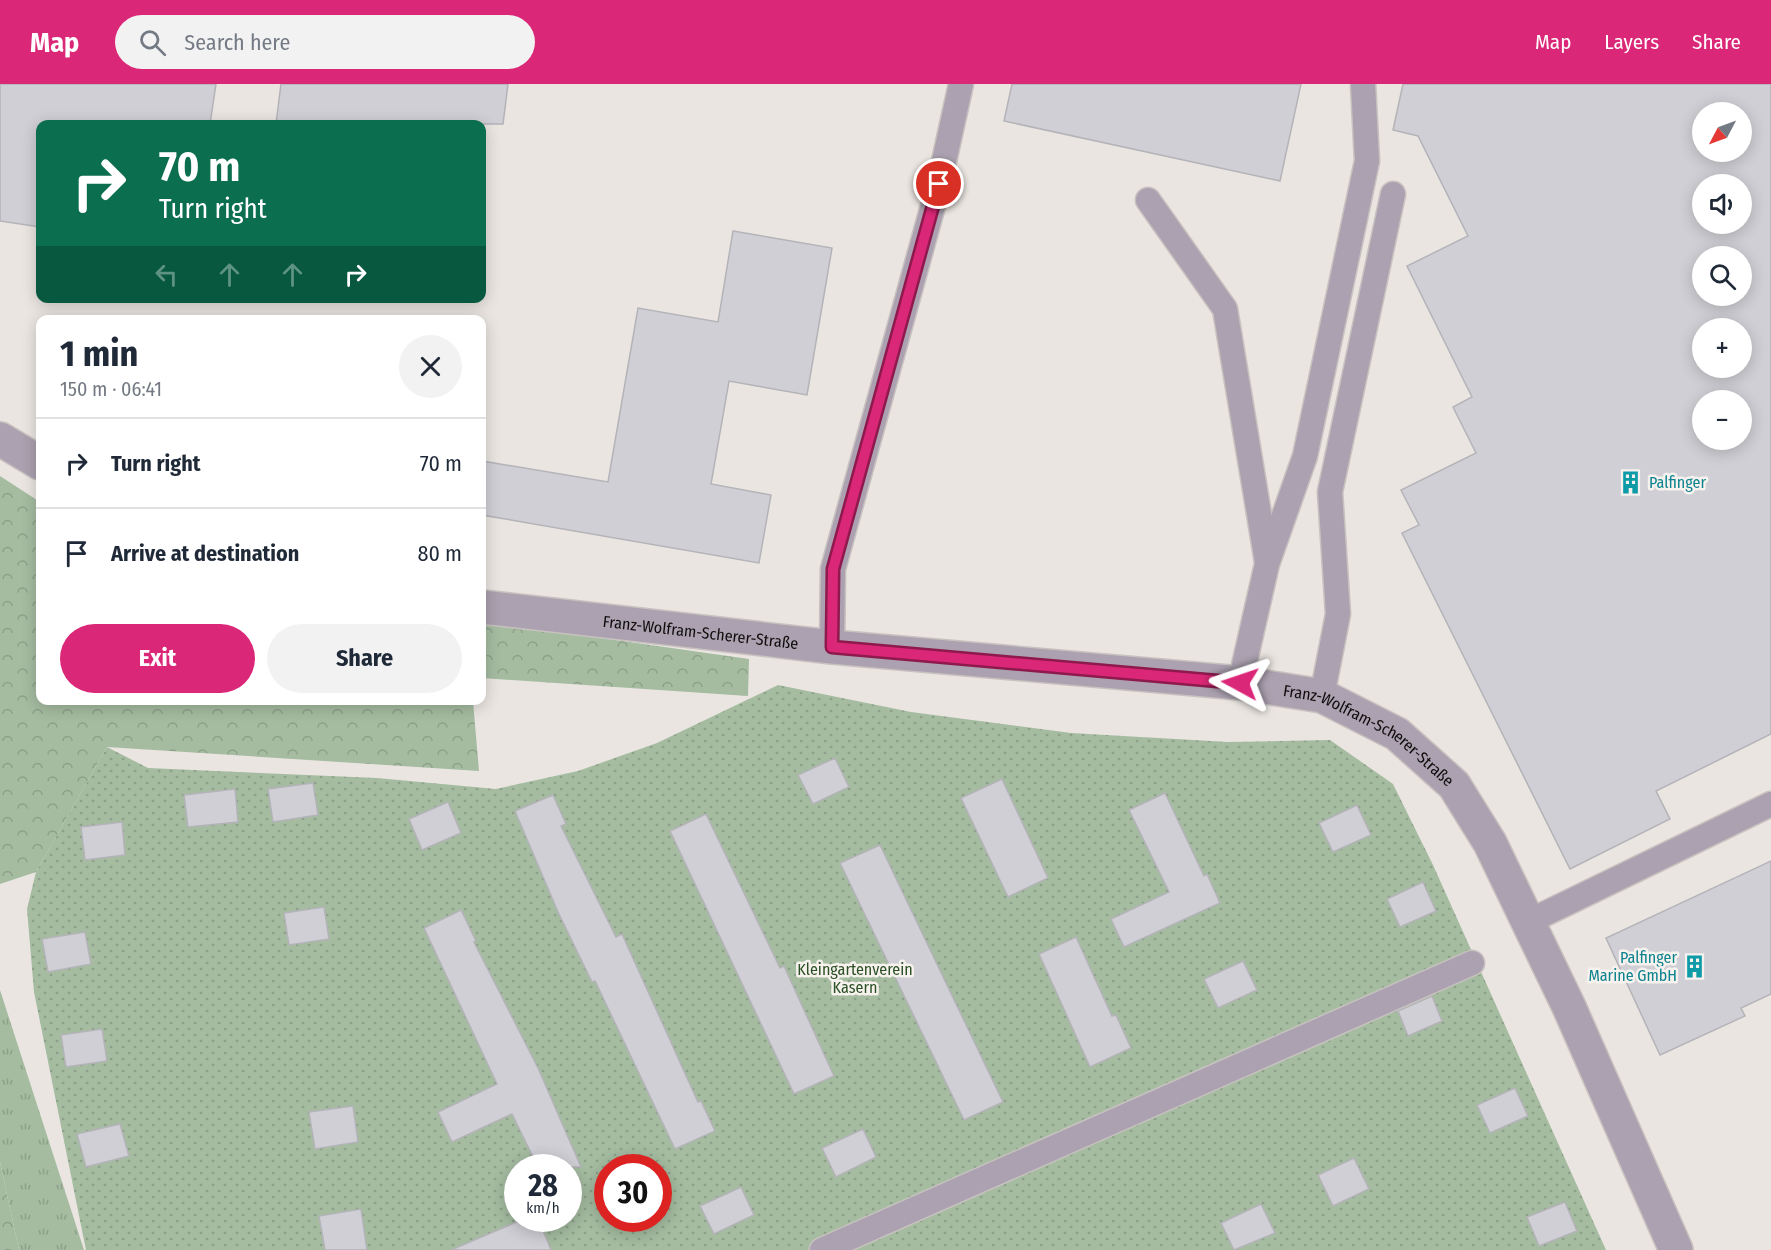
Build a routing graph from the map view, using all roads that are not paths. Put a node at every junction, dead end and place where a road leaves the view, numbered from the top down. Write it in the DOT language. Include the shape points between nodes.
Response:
graph roads {
  1 [pos="961,84"];
  2 [pos="1363,84"];
  3 [pos="1393,194"];
  4 [pos="1148,200"];
  5 [pos="0,439"];
  6 [pos="36,461"];
  7 [pos="1267,564"];
  8 [pos="486,607"];
  9 [pos="832,647"];
  10 [pos="1240,683"];
  11 [pos="1322,696"];
  12 [pos="1771,804"];
  13 [pos="1528,922"];
  14 [pos="1472,963"];
  15 [pos="822,1250"];
  16 [pos="1676,1250"];
  1 -- 9 [label="lane" via="939,184 833,569"];
  2 -- 7 [label="lane" via="1367,161 1305,456"];
  3 -- 11 [label="lane" via="1330,492 1338,614"];
  4 -- 7 [label="lane" via="1225,309"];
  5 -- 6 [label="street"];
  7 -- 10 [label="lane"];
  8 -- 9 [label="street, Franz-Wolfram-Scherer-Straße"];
  9 -- 10 [label="street, Franz-Wolfram-Scherer-Straße"];
  10 -- 11 [label="street, Franz-Wolfram-Scherer-Straße"];
  11 -- 13 [label="street, Franz-Wolfram-Scherer-Straße" via="1397,734 1454,785 1490,843"];
  12 -- 13 [label="lane"];
  13 -- 16 [label="street, Franz-Wolfram-Scherer-Straße"];
  14 -- 15 [label="lane"];
}
